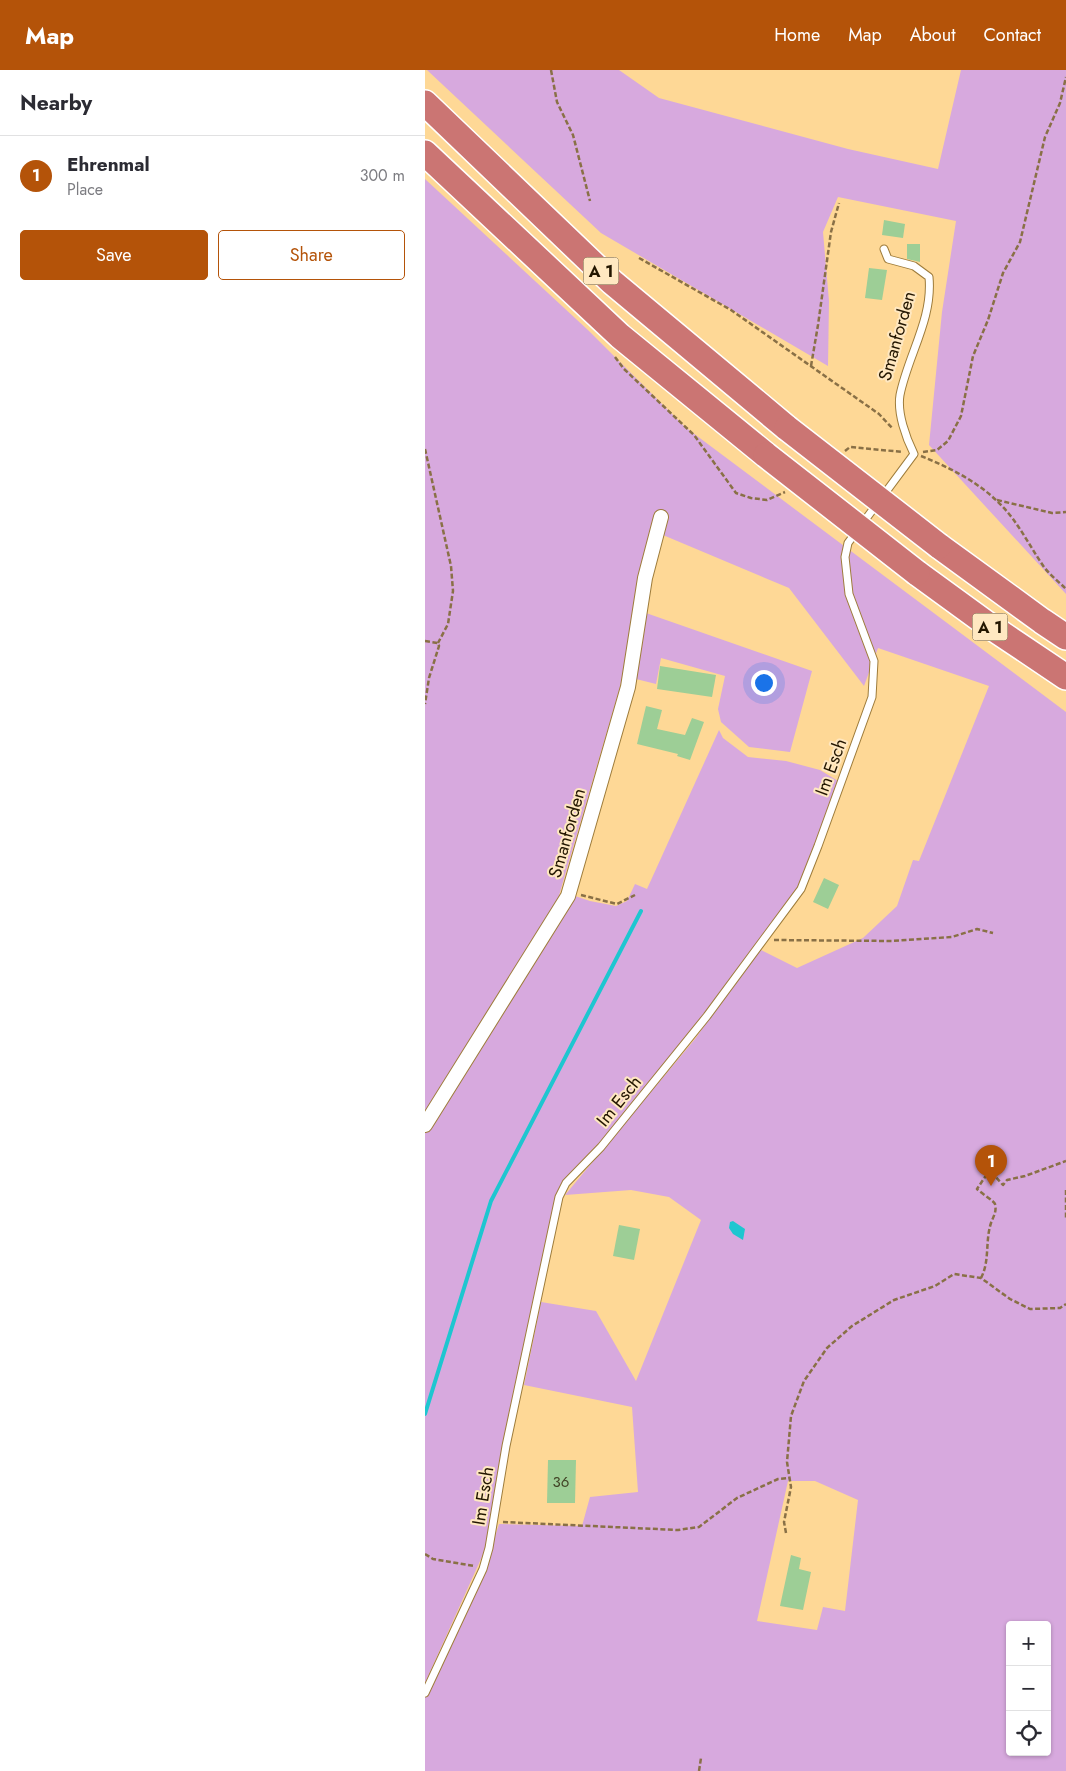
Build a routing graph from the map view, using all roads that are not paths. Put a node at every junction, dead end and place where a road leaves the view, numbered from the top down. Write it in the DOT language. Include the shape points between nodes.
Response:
graph roads {
  1 [pos="425,103"];
  2 [pos="425,153"];
  3 [pos="883,249"];
  4 [pos="661,517"];
  5 [pos="845,557"];
  6 [pos="1066,637"];
  7 [pos="1066,677"];
  8 [pos="425,1125"];
  9 [pos="425,1693"];
  1 -- 6 [label="highway, A 1, bridge" via="611,282 787,428 939,546"];
  2 -- 7 [label="highway, A 1, bridge" via="620,336 917,573"];
  3 -- 5 [label="lane, Smanforden" via="888,259 914,266 929,277 927,313 900,396 905,436 914,454 848,543"];
  4 -- 8 [label="street, Smanforden" via="645,578 628,687 570,892"];
  5 -- 9 [label="lane, Im Esch" via="849,594 874,661 872,697 818,846 801,889 707,1016 601,1147 566,1183 559,1197 506,1446 489,1548 483,1568"];
}
